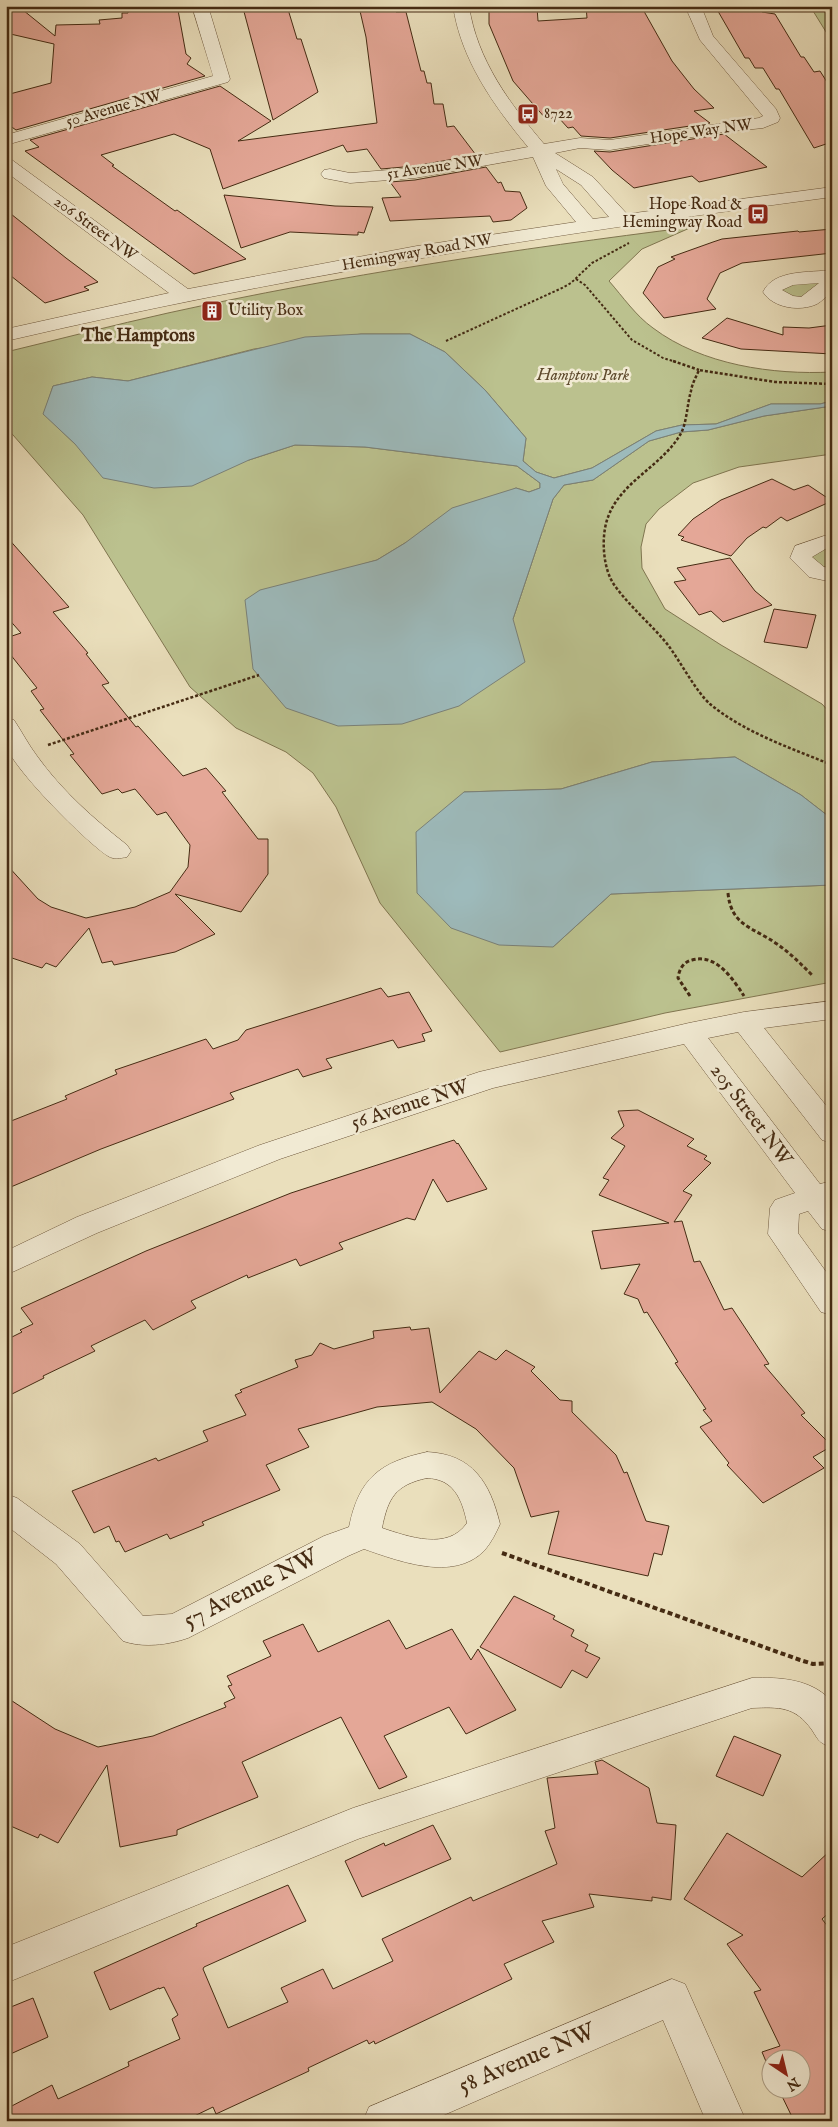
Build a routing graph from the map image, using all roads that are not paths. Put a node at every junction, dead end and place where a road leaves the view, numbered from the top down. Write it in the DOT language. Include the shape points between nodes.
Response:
graph roads {
  1 [pos="200,6"];
  2 [pos="461,6"];
  3 [pos="693,6"];
  4 [pos="6,140"];
  5 [pos="539,150"];
  6 [pos="6,164"];
  7 [pos="330,174"];
  8 [pos="832,192"];
  9 [pos="622,220"];
  10 [pos="588,225"];
  11 [pos="832,276"];
  12 [pos="832,282"];
  13 [pos="183,294"];
  14 [pos="6,335"];
  15 [pos="832,542"];
  16 [pos="832,575"];
  17 [pos="6,726"];
  18 [pos="118,851"];
  19 [pos="832,1010"];
  20 [pos="752,1020"];
  21 [pos="688,1032"];
  22 [pos="832,1133"];
  23 [pos="823,1194"];
  24 [pos="832,1221"];
  25 [pos="6,1264"];
  26 [pos="832,1304"];
  27 [pos="6,1508"];
  28 [pos="364,1535"];
  29 [pos="832,1732"];
  30 [pos="6,1965"];
  31 [pos="383,2121"];
  32 [pos="726,2121"];
  1 -- 4 [label="street, 50 Avenue NW" via="222,79"];
  2 -- 5 [label="street" via="464,27 488,81"];
  3 -- 5 [label="street, Hope Way NW" via="706,37 772,118 763,123 610,145 590,153"];
  5 -- 7 [label="street, 51 Avenue NW" via="414,173 350,178"];
  5 -- 9 [label="street" via="587,180"];
  5 -- 10 [label="street" via="555,186"];
  6 -- 13 [label="street, 206 Street NW"];
  8 -- 9 [label="street, Hemingway Road NW"];
  9 -- 10 [label="street, Hemingway Road NW"];
  10 -- 13 [label="street, Hemingway Road NW"];
  11 -- 12 [label="street" via="789,280 775,286 772,292 792,302 802,302 812,299"];
  13 -- 14 [label="street, Hemingway Road NW"];
  15 -- 16 [label="street" via="810,546 803,551 801,558 816,572"];
  17 -- 18 [label="street" via="21,753 81,822"];
  19 -- 20 [label="street, 56 Avenue NW"];
  20 -- 21 [label="street, 56 Avenue NW"];
  20 -- 22 [label="street"];
  21 -- 23 [label="street, 205 Street NW"];
  21 -- 25 [label="street, 56 Avenue NW" via="489,1079 270,1152 87,1225"];
  23 -- 24 [label="street, 205 Street NW"];
  23 -- 26 [label="street" via="785,1208 783,1234"];
  27 -- 28 [label="street, 57 Avenue NW" via="68,1554 135,1632 176,1628 336,1546"];
  28 -- 28 [label="street" via="430,1554 458,1550 471,1542 484,1524 473,1489 460,1475 441,1465 422,1465 396,1474 379,1489 370,1505"];
  29 -- 30 [label="street" via="821,1712 793,1694 775,1691 752,1693 353,1824"];
  31 -- 32 [label="street, 58 Avenue NW" via="672,1997"];
}
